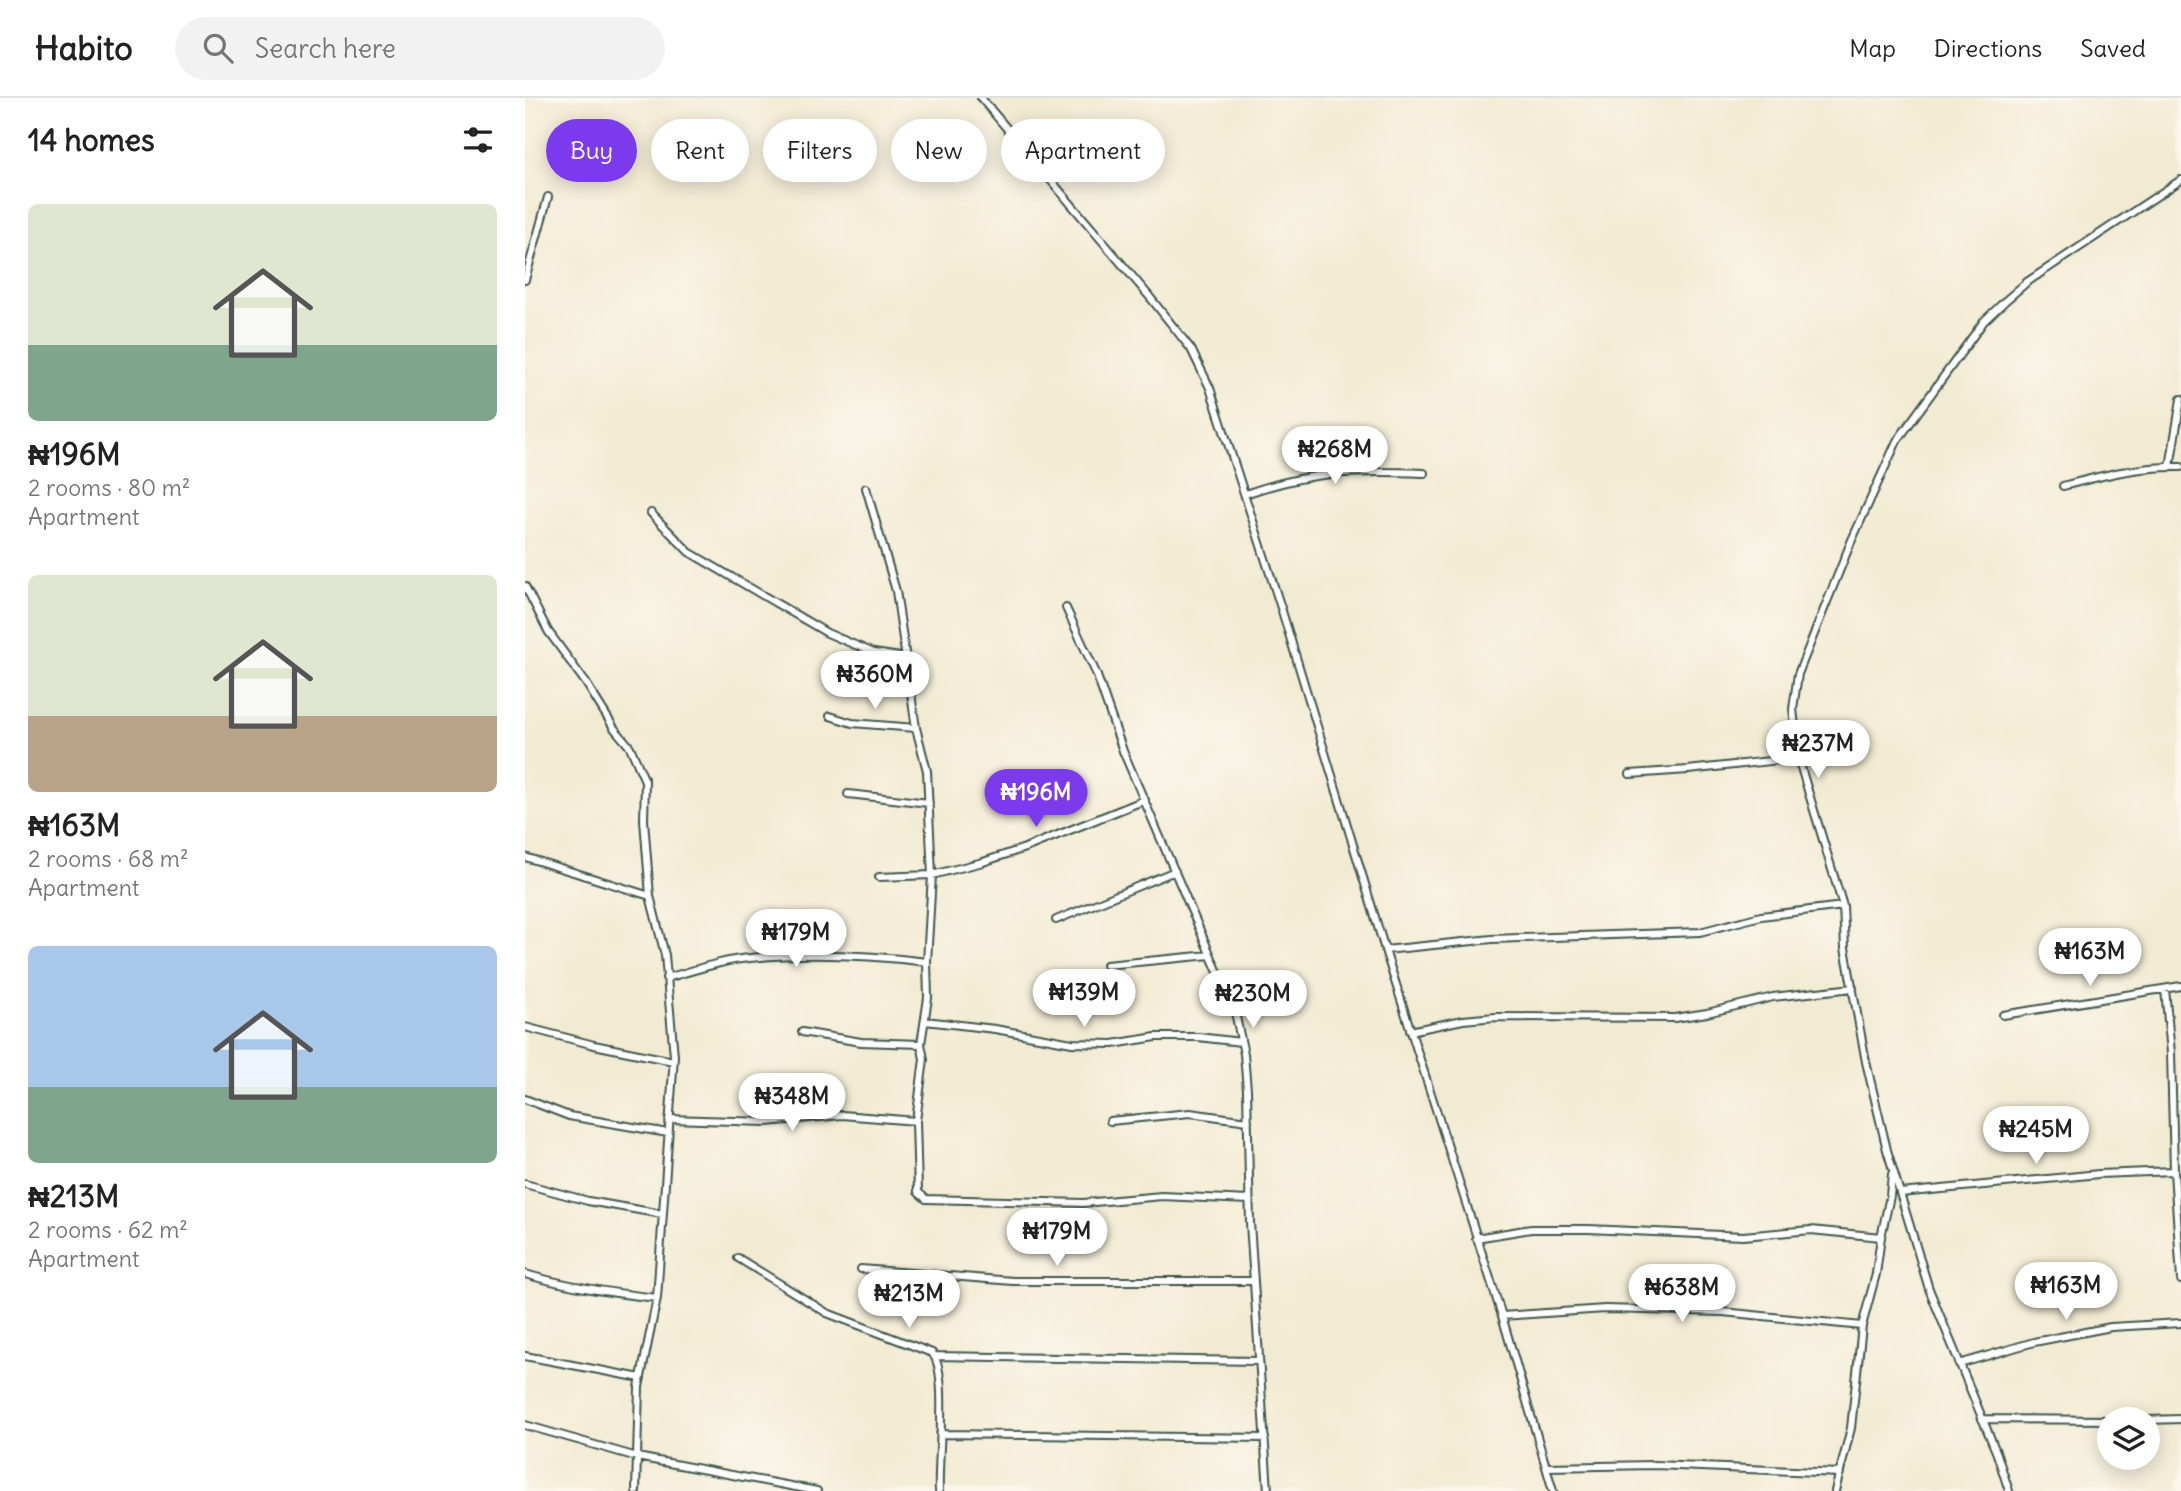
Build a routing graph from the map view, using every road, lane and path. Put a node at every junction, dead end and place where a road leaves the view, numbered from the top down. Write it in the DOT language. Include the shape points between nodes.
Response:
graph roads {
  1 [pos="981,98"];
  2 [pos="2181,180"];
  3 [pos="548,197"];
  4 [pos="525,280"];
  5 [pos="2181,398"];
  6 [pos="2170,467"];
  7 [pos="2181,467"];
  8 [pos="1424,473"];
  9 [pos="2063,486"];
  10 [pos="866,488"];
  11 [pos="1245,494"];
  12 [pos="651,513"];
  13 [pos="525,586"];
  14 [pos="1066,608"];
  15 [pos="906,658"];
  16 [pos="830,716"];
  17 [pos="916,728"];
  18 [pos="1799,761"];
  19 [pos="1630,774"];
  20 [pos="848,794"];
  21 [pos="1145,800"];
  22 [pos="929,803"];
  23 [pos="525,857"];
  24 [pos="1175,871"];
  25 [pos="932,875"];
  26 [pos="879,877"];
  27 [pos="650,896"];
  28 [pos="1843,906"];
  29 [pos="1056,920"];
  30 [pos="1385,950"];
  31 [pos="1210,955"];
  32 [pos="927,962"];
  33 [pos="1106,965"];
  34 [pos="666,978"];
  35 [pos="2181,986"];
  36 [pos="1853,988"];
  37 [pos="2165,989"];
  38 [pos="2003,1015"];
  39 [pos="925,1021"];
  40 [pos="525,1027"];
  41 [pos="1410,1031"];
  42 [pos="803,1032"];
  43 [pos="1241,1042"];
  44 [pos="921,1044"];
  45 [pos="2181,1052"];
  46 [pos="2171,1053"];
  47 [pos="673,1061"];
  48 [pos="525,1100"];
  49 [pos="669,1119"];
  50 [pos="916,1121"];
  51 [pos="1110,1121"];
  52 [pos="1248,1121"];
  53 [pos="668,1133"];
  54 [pos="1892,1169"];
  55 [pos="2174,1171"];
  56 [pos="525,1184"];
  57 [pos="1900,1193"];
  58 [pos="1249,1200"];
  59 [pos="662,1214"];
  60 [pos="1881,1237"];
  61 [pos="1476,1238"];
  62 [pos="738,1258"];
  63 [pos="861,1269"];
  64 [pos="525,1275"];
  65 [pos="2181,1280"];
  66 [pos="1254,1281"];
  67 [pos="657,1298"];
  68 [pos="1502,1316"];
  69 [pos="2181,1323"];
  70 [pos="1862,1326"];
  71 [pos="525,1356"];
  72 [pos="934,1356"];
  73 [pos="1259,1361"];
  74 [pos="1959,1364"];
  75 [pos="641,1377"];
  76 [pos="1982,1419"];
  77 [pos="2181,1419"];
  78 [pos="2097,1420"];
  79 [pos="2160,1420"];
  80 [pos="525,1425"];
  81 [pos="940,1434"];
  82 [pos="1265,1438"];
  83 [pos="637,1457"];
  84 [pos="1546,1467"];
  85 [pos="1839,1473"];
  86 [pos="636,1491"];
  87 [pos="817,1491"];
  88 [pos="939,1491"];
  89 [pos="1268,1491"];
  90 [pos="1553,1491"];
  91 [pos="1835,1491"];
  92 [pos="2009,1491"];
  1 -- 11 [label="street" via="1191,349 1210,388"];
  2 -- 18 [label="street" via="2005,300 1984,321 1897,441 1798,674 1793,709"];
  3 -- 4 [label="street"];
  5 -- 6 [label="street"];
  6 -- 7 [label="street"];
  6 -- 9 [label="street" via="2121,471"];
  8 -- 11 [label="street" via="1327,473"];
  10 -- 15 [label="street" via="896,591"];
  11 -- 30 [label="street"];
  12 -- 15 [label="street" via="689,552 827,633 874,653"];
  13 -- 27 [label="street" via="548,631 630,747 645,781"];
  14 -- 21 [label="street"];
  15 -- 17 [label="street"];
  16 -- 17 [label="street" via="852,723"];
  17 -- 22 [label="street"];
  18 -- 19 [label="street"];
  18 -- 28 [label="street"];
  20 -- 22 [label="street"];
  21 -- 24 [label="street"];
  21 -- 25 [label="street" via="1025,848"];
  22 -- 25 [label="street"];
  23 -- 27 [label="street"];
  24 -- 29 [label="street"];
  24 -- 31 [label="street"];
  25 -- 26 [label="street"];
  25 -- 32 [label="street"];
  27 -- 34 [label="street"];
  28 -- 30 [label="street" via="1761,916 1700,932 1492,939"];
  28 -- 36 [label="street"];
  30 -- 41 [label="street"];
  31 -- 33 [label="street"];
  31 -- 43 [label="street" via="1235,1012"];
  32 -- 34 [label="street" via="816,954 747,958"];
  32 -- 39 [label="street"];
  34 -- 47 [label="street"];
  35 -- 37 [label="street"];
  36 -- 41 [label="street" via="1773,997 1675,1018 1496,1017"];
  36 -- 54 [label="street"];
  37 -- 38 [label="street"];
  37 -- 46 [label="street"];
  39 -- 43 [label="street" via="1072,1043 1113,1044 1156,1037"];
  39 -- 44 [label="street"];
  40 -- 47 [label="street"];
  41 -- 61 [label="street"];
  42 -- 44 [label="street"];
  43 -- 52 [label="street"];
  44 -- 50 [label="street" via="924,1059"];
  45 -- 46 [label="street"];
  46 -- 55 [label="street"];
  47 -- 49 [label="street"];
  48 -- 53 [label="street" via="569,1116"];
  49 -- 50 [label="street" via="767,1122 842,1115"];
  49 -- 53 [label="street"];
  50 -- 58 [label="street" via="918,1192 926,1199 1083,1203 1162,1196"];
  51 -- 52 [label="street" via="1190,1113"];
  52 -- 58 [label="street"];
  53 -- 59 [label="street"];
  54 -- 57 [label="street"];
  54 -- 60 [label="street"];
  55 -- 57 [label="street"];
  55 -- 65 [label="street"];
  56 -- 59 [label="street"];
  57 -- 74 [label="street" via="1929,1289"];
  58 -- 66 [label="street"];
  59 -- 67 [label="street"];
  60 -- 61 [label="street" via="1811,1230 1744,1237 1544,1229"];
  60 -- 70 [label="street"];
  61 -- 68 [label="street"];
  62 -- 72 [label="street" via="827,1313"];
  63 -- 66 [label="street" via="1013,1281"];
  64 -- 67 [label="street"];
  66 -- 73 [label="street"];
  67 -- 75 [label="street"];
  68 -- 70 [label="street" via="1605,1309 1723,1312"];
  68 -- 84 [label="street"];
  69 -- 74 [label="street" via="2111,1327 2034,1342"];
  70 -- 85 [label="street" via="1851,1428"];
  71 -- 75 [label="street"];
  72 -- 73 [label="street"];
  72 -- 81 [label="street" via="940,1370"];
  73 -- 82 [label="street"];
  74 -- 76 [label="street"];
  75 -- 83 [label="street"];
  76 -- 78 [label="street"];
  76 -- 92 [label="street"];
  77 -- 79 [label="street"];
  80 -- 83 [label="street"];
  81 -- 82 [label="street"];
  81 -- 88 [label="street"];
  82 -- 89 [label="street"];
  83 -- 86 [label="street"];
  83 -- 87 [label="street"];
  84 -- 85 [label="street" via="1655,1465"];
  84 -- 90 [label="street"];
  85 -- 91 [label="street"];
}
